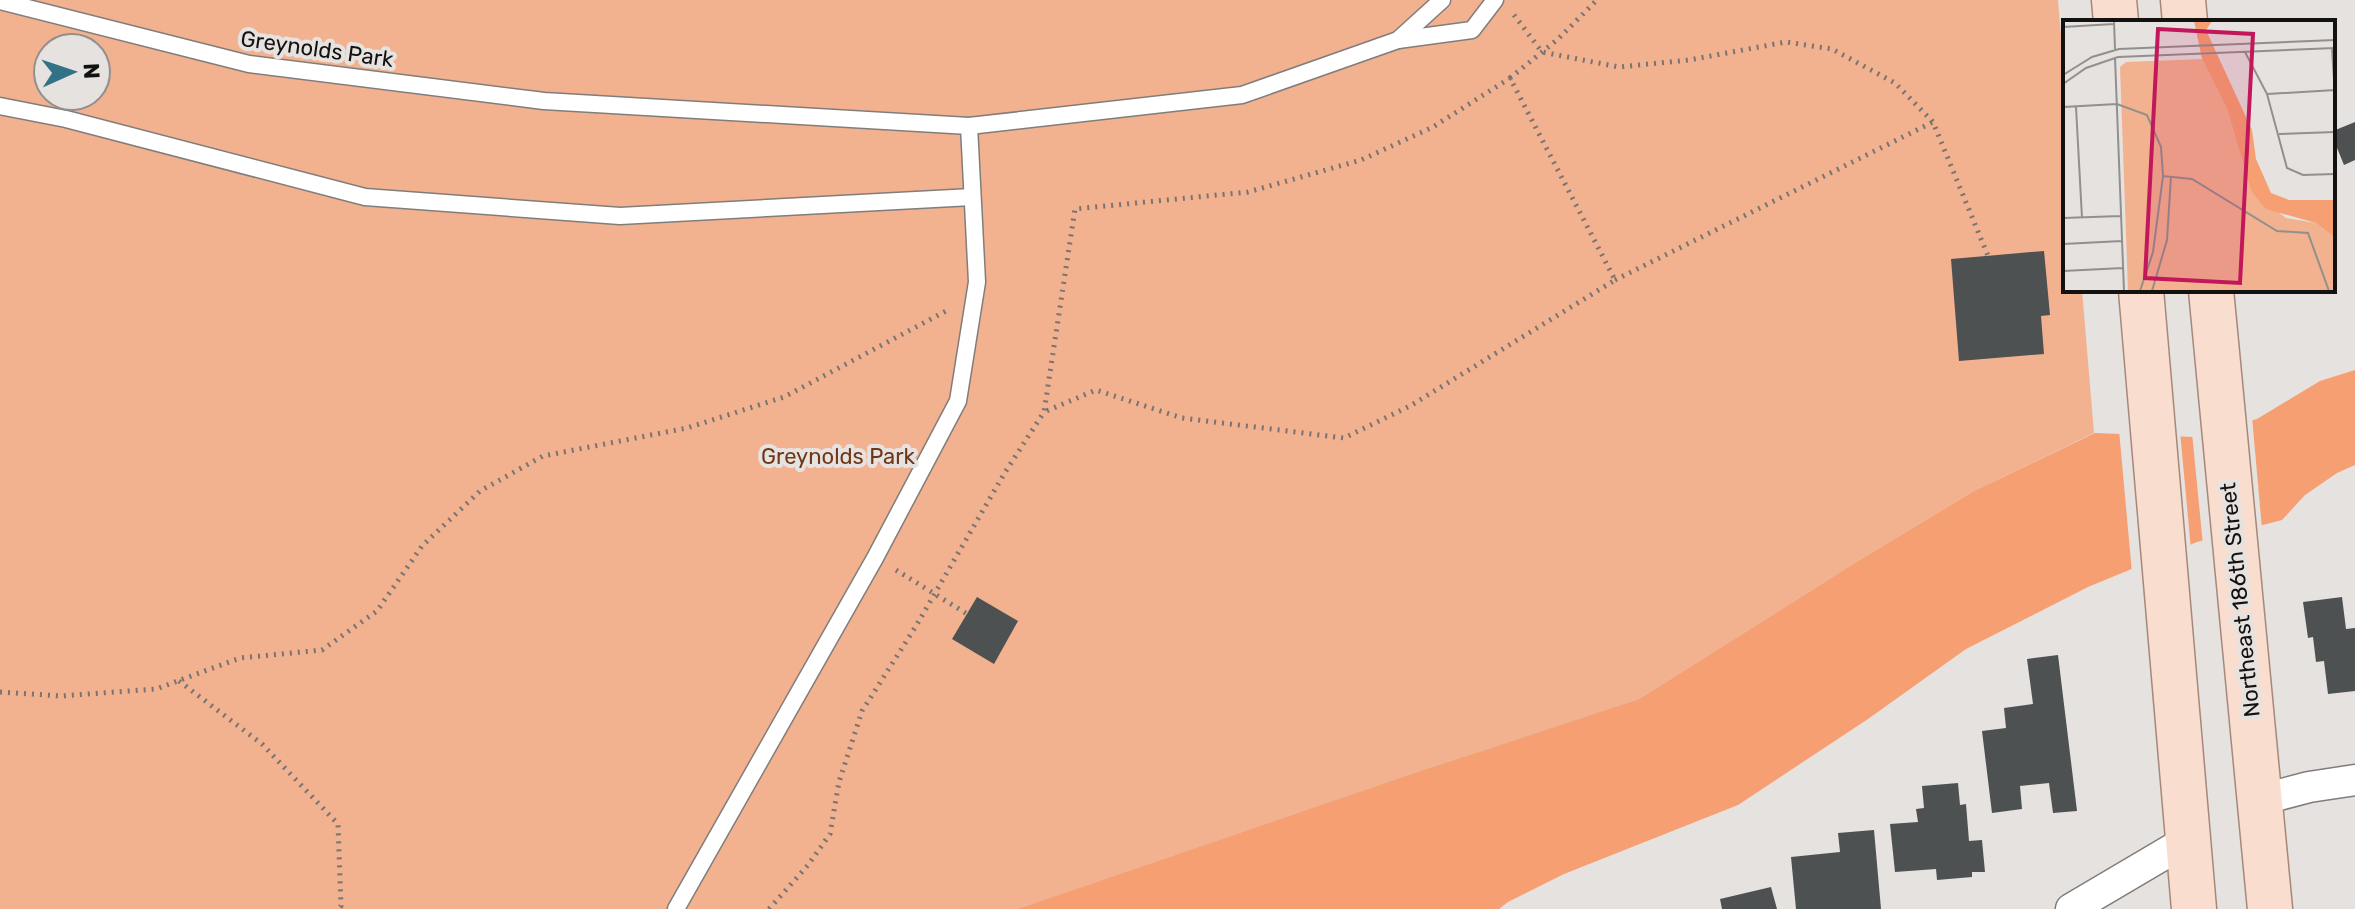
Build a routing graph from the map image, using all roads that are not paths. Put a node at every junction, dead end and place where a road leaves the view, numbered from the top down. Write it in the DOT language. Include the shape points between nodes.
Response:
graph roads {
  1 [pos="1442,0"];
  2 [pos="2114,0"];
  3 [pos="2183,0"];
  4 [pos="0,1"];
  5 [pos="1500,2"];
  6 [pos="2116,20"];
  7 [pos="2185,20"];
  8 [pos="1398,40"];
  9 [pos="0,106"];
  10 [pos="969,126"];
  11 [pos="972,197"];
  12 [pos="2141,292"];
  13 [pos="2211,292"];
  14 [pos="2355,780"];
  15 [pos="2260,800"];
  16 [pos="2188,840"];
  17 [pos="676,909"];
  18 [pos="2071,909"];
  19 [pos="2194,909"];
  20 [pos="2270,909"];
  1 -- 8 [label="lane, Greynolds Park"];
  2 -- 6 [label="main road"];
  3 -- 7 [label="main road"];
  4 -- 10 [label="lane, Greynolds Park" via="249,64 544,101"];
  5 -- 8 [label="lane" via="1472,30"];
  8 -- 10 [label="lane, Greynolds Park" via="1242,95"];
  9 -- 11 [label="lane" via="365,197 620,216"];
  10 -- 11 [label="lane"];
  11 -- 17 [label="lane" via="977,282 958,401"];
  12 -- 16 [label="main road"];
  13 -- 15 [label="main road, Northeast 186th Street"];
  14 -- 15 [label="street"];
  15 -- 20 [label="main road, Northeast 186th Street"];
  16 -- 18 [label="street"];
  16 -- 19 [label="main road"];
}
